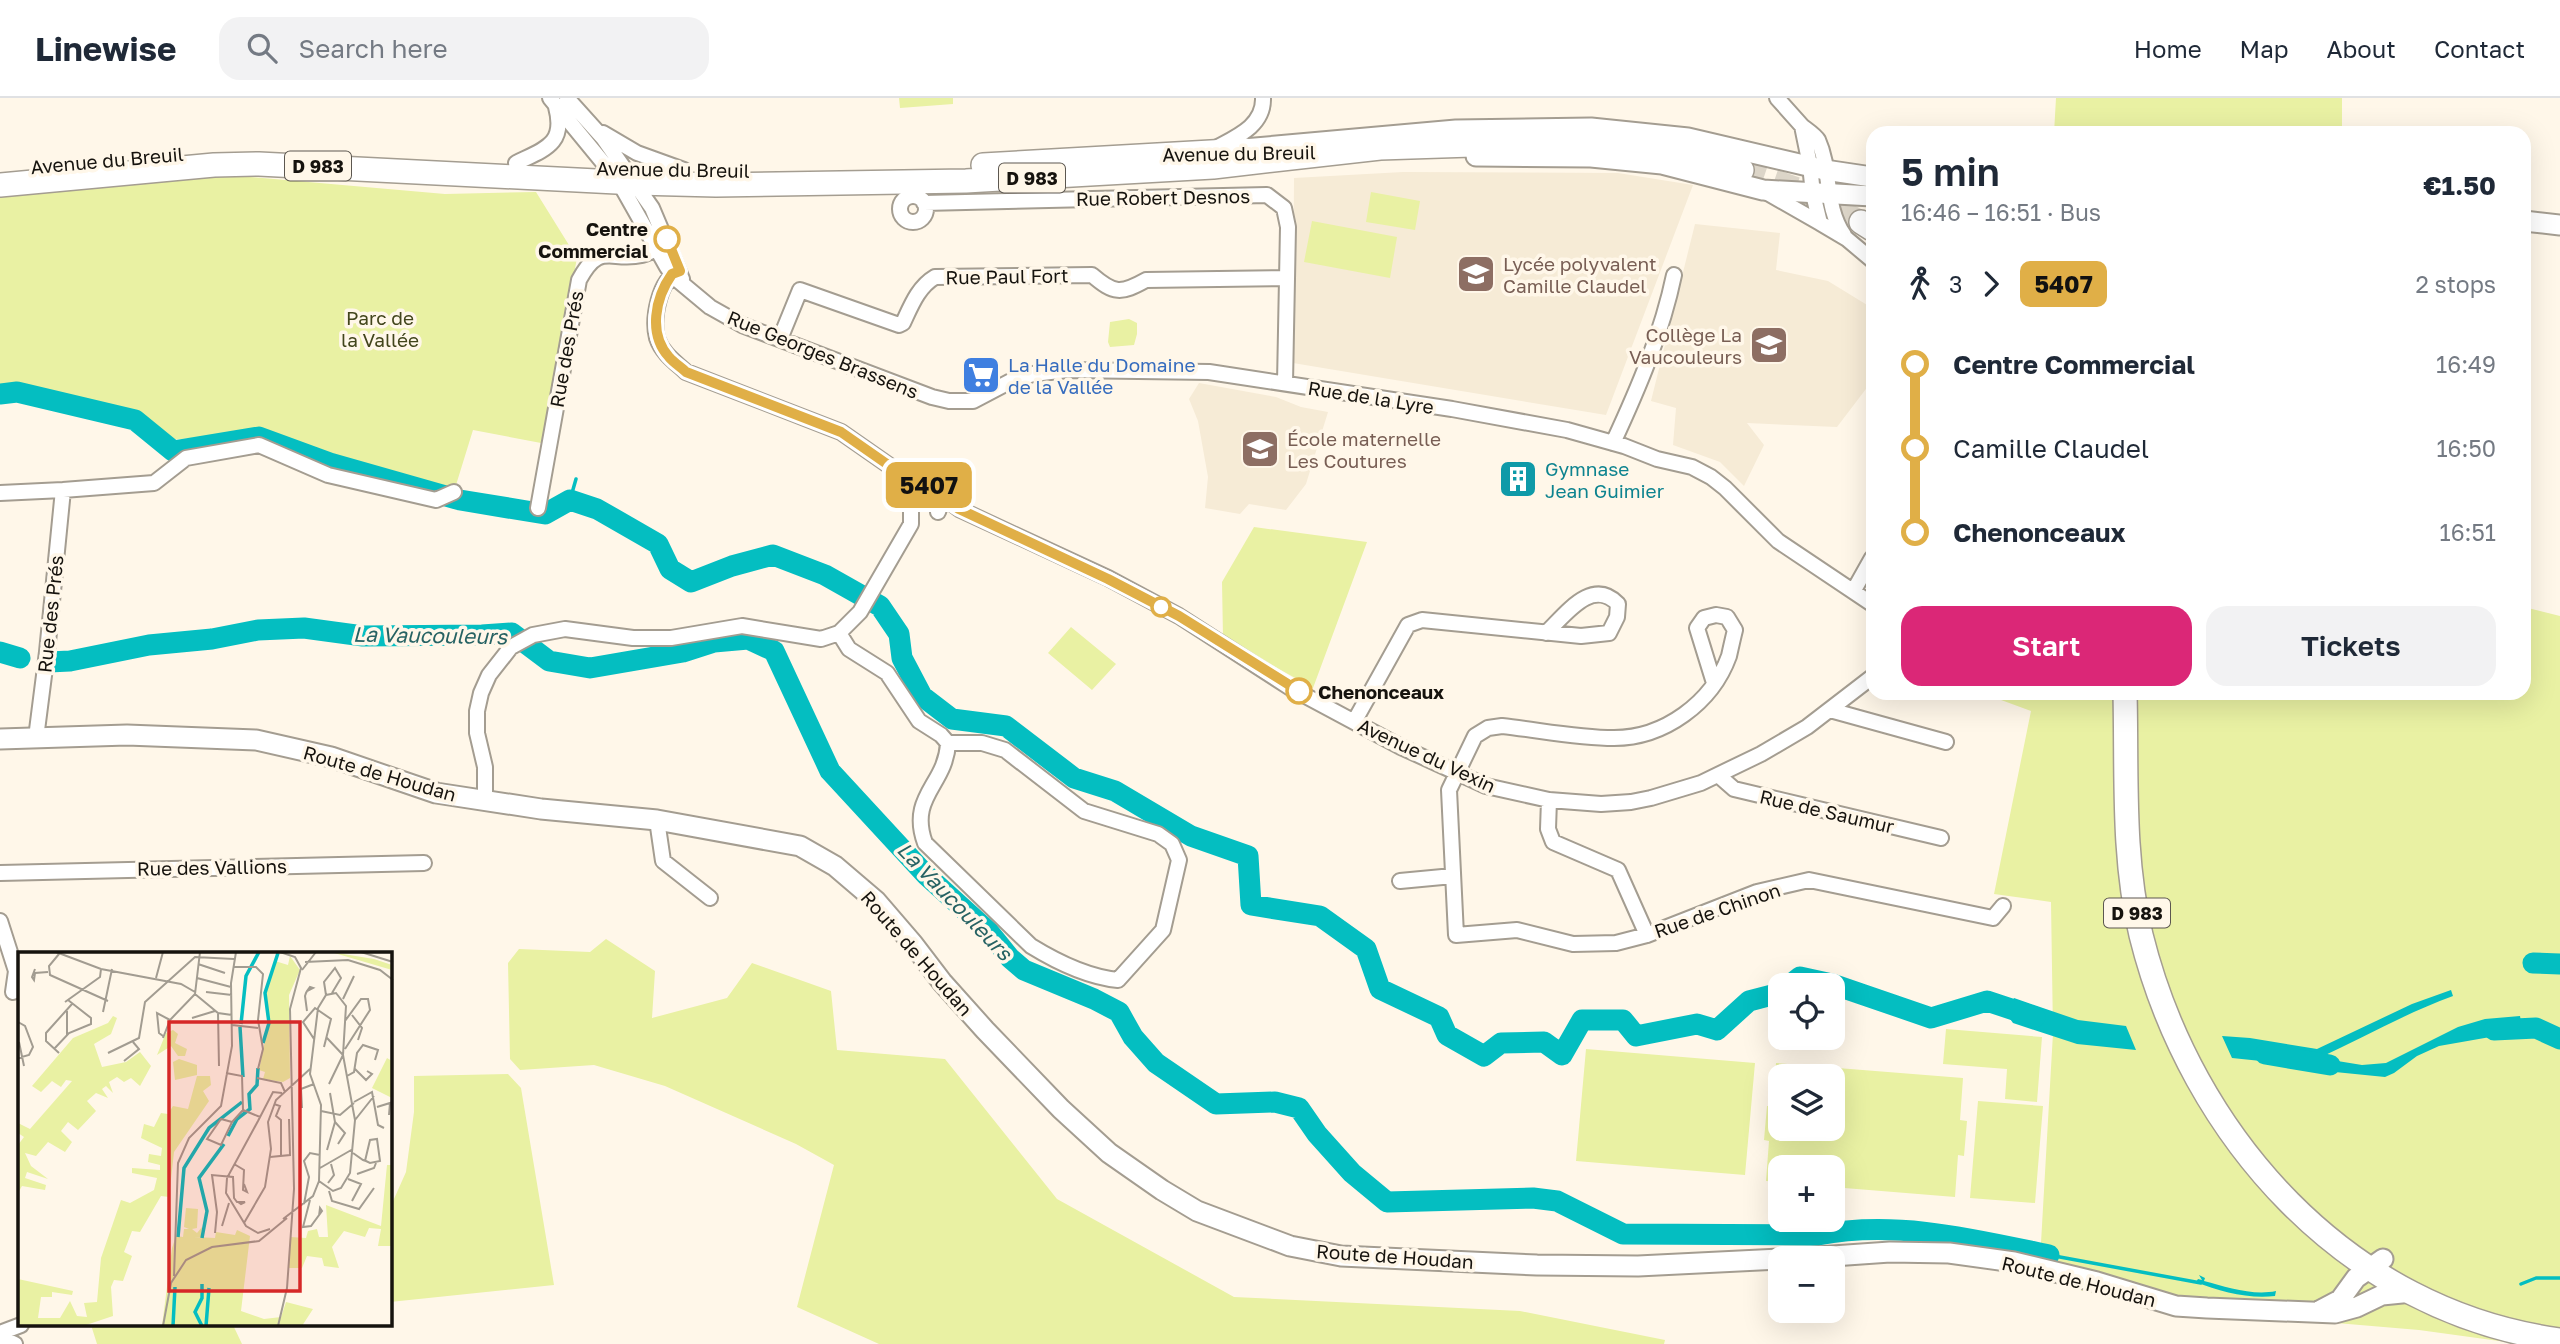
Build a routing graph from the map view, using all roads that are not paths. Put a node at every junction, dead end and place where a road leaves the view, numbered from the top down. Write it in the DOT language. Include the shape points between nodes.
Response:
graph roads {
  1 [pos="1263,98"];
  2 [pos="1776,98"];
  3 [pos="558,101"];
  4 [pos="590,123"];
  5 [pos="1347,150"];
  6 [pos="1210,151"];
  7 [pos="516,163"];
  8 [pos="1817,167"];
  9 [pos="0,170"];
  10 [pos="684,170"];
  11 [pos="1741,170"];
  12 [pos="622,175"];
  13 [pos="1866,176"];
  14 [pos="663,184"];
  15 [pos="0,185"];
  16 [pos="1763,190"];
  17 [pos="1820,194"];
  18 [pos="1863,196"];
  19 [pos="924,203"];
  20 [pos="652,208"];
  21 [pos="2531,222"];
  22 [pos="1820,223"];
  23 [pos="2560,225"];
  24 [pos="1860,230"];
  25 [pos="662,245"];
  26 [pos="1674,275"];
  27 [pos="678,276"];
  28 [pos="1287,278"];
  29 [pos="780,339"];
  30 [pos="1126,371"];
  31 [pos="1285,383"];
  32 [pos="1613,443"];
  33 [pos="907,478"];
  34 [pos="928,484"];
  35 [pos="63,490"];
  36 [pos="454,492"];
  37 [pos="0,493"];
  38 [pos="911,493"];
  39 [pos="941,495"];
  40 [pos="538,508"];
  41 [pos="911,508"];
  42 [pos="959,509"];
  43 [pos="932,514"];
  44 [pos="911,524"];
  45 [pos="1866,569"];
  46 [pos="1854,590"];
  47 [pos="1866,599"];
  48 [pos="1546,632"];
  49 [pos="839,633"];
  50 [pos="1866,682"];
  51 [pos="1714,683"];
  52 [pos="2125,700"];
  53 [pos="1829,710"];
  54 [pos="1354,722"];
  55 [pos="36,738"];
  56 [pos="0,739"];
  57 [pos="1946,742"];
  58 [pos="948,743"];
  59 [pos="1458,774"];
  60 [pos="1718,775"];
  61 [pos="1549,800"];
  62 [pos="485,801"];
  63 [pos="657,820"];
  64 [pos="1941,838"];
  65 [pos="424,863"];
  66 [pos="0,873"];
  67 [pos="1453,876"];
  68 [pos="1399,881"];
  69 [pos="710,898"];
  70 [pos="2003,906"];
  71 [pos="0,921"];
  72 [pos="1647,935"];
  73 [pos="13,992"];
  74 [pos="2221,1115"];
  75 [pos="2343,1250"];
  76 [pos="1845,1255"];
  77 [pos="1768,1260"];
  78 [pos="2378,1267"];
  79 [pos="2349,1288"];
  80 [pos="2412,1292"];
  81 [pos="2368,1300"];
  82 [pos="2313,1313"];
  83 [pos="2510,1324"];
  84 [pos="19,1326"];
  85 [pos="2560,1331"];
  86 [pos="0,1335"];
  87 [pos="2560,1342"];
  88 [pos="15,1344"];
  1 -- 6 [label="street" via="1261,116 1254,124"];
  2 -- 8 [label="street" via="1817,138"];
  3 -- 4 [label="street"];
  3 -- 7 [label="street" via="560,125 554,142"];
  3 -- 12 [label="street"];
  4 -- 10 [label="street" via="637,153"];
  4 -- 12 [label="street"];
  5 -- 6 [label="main road, Avenue du Breuil"];
  5 -- 11 [label="main road, Avenue du Breuil / D 983" via="1564,143 1664,152"];
  5 -- 14 [label="main road, Avenue du Breuil / D 983" via="1231,166 1042,178"];
  5 -- 16 [label="street" via="1383,159 1489,155 1603,158 1662,164"];
  6 -- 8 [label="street" via="1456,130 1591,128 1688,138"];
  6 -- 10 [label="main road, Avenue du Breuil" via="889,170"];
  7 -- 9 [label="main road, Avenue du Breuil" via="240,150"];
  7 -- 12 [label="main road, Avenue du Breuil"];
  8 -- 13 [label="street"];
  8 -- 17 [label="street"];
  10 -- 12 [label="main road, Avenue du Breuil"];
  12 -- 14 [label="main road, D 983"];
  12 -- 15 [label="main road, D 983" via="260,164"];
  12 -- 20 [label="street"];
  12 -- 25 [label="street"];
  14 -- 20 [label="street"];
  16 -- 17 [label="street"];
  16 -- 22 [label="street"];
  17 -- 18 [label="street"];
  17 -- 22 [label="street"];
  17 -- 24 [label="street" via="1836,223"];
  18 -- 24 [label="street" via="1846,202 1840,220"];
  19 -- 28 [label="street, Rue Robert Desnos" via="1267,195 1284,208"];
  20 -- 25 [label="street"];
  21 -- 23 [label="street"];
  22 -- 24 [label="street"];
  25 -- 27 [label="street"];
  25 -- 40 [label="street, Rue des Prés" via="643,255 608,254 595,259 579,280"];
  26 -- 32 [label="street" via="1640,384"];
  27 -- 29 [label="street, Rue Georges Brassens" via="710,307"];
  27 -- 33 [label="street" via="661,297 655,319 658,339 668,357 686,372 841,432"];
  28 -- 29 [label="street, Rue Paul Fort" via="1146,280 1126,291 1108,289 1092,275 935,277 899,325 800,290"];
  28 -- 31 [label="street, Rue Robert Desnos"];
  29 -- 30 [label="street, Rue Georges Brassens" via="949,401 973,401 1033,374"];
  30 -- 31 [label="street, Rue de la Lyre" via="1209,372"];
  31 -- 32 [label="street, Rue de la Lyre" via="1567,430"];
  32 -- 46 [label="street, Rue de la Lyre" via="1711,477 1777,541"];
  33 -- 34 [label="street"];
  33 -- 38 [label="street"];
  34 -- 38 [label="street"];
  34 -- 39 [label="street"];
  35 -- 36 [label="street" via="154,482 186,458 259,445 328,475 436,500"];
  35 -- 37 [label="street"];
  35 -- 55 [label="street, Rue des Prés"];
  38 -- 41 [label="street"];
  39 -- 42 [label="street, Avenue du Vexin"];
  39 -- 43 [label="street" via="942,504"];
  41 -- 43 [label="street" via="917,515"];
  41 -- 44 [label="street"];
  42 -- 43 [label="street"];
  42 -- 54 [label="street, Avenue du Vexin" via="1179,616 1289,687"];
  43 -- 44 [label="street"];
  44 -- 49 [label="street" via="860,612"];
  45 -- 46 [label="street"];
  46 -- 47 [label="street, Rue de la Lyre"];
  48 -- 48 [label="street" via="1609,633 1618,604 1610,595 1597,592"];
  48 -- 54 [label="street" via="1422,620 1408,625"];
  49 -- 58 [label="street" via="849,649 887,673 919,721"];
  49 -- 62 [label="street" via="821,639 743,626 671,638 565,629 533,635 511,647 488,675 481,693 477,733 485,767"];
  50 -- 53 [label="street, Avenue du Vexin"];
  51 -- 59 [label="street" via="1677,721 1642,735 1614,738 1488,728 1475,736"];
  52 -- 74 [label="main road, D 983" via="2127,841 2141,934 2169,1021"];
  53 -- 57 [label="street"];
  53 -- 60 [label="street, Avenue du Vexin" via="1773,747"];
  54 -- 59 [label="street, Avenue du Vexin"];
  55 -- 56 [label="street, Route de Houdan"];
  55 -- 62 [label="street, Route de Houdan" via="127,735 256,740 331,757 436,793"];
  58 -- 58 [label="street" via="982,743 1005,750 1084,811 1158,834 1172,844 1179,860 1163,930 1118,980 1100,978 1031,946 925,843 919,827 920,810 948,757"];
  59 -- 61 [label="street, Avenue du Vexin" via="1486,786"];
  59 -- 67 [label="street" via="1449,790"];
  60 -- 61 [label="street, Avenue du Vexin" via="1631,802"];
  60 -- 64 [label="street, Rue de Saumur" via="1734,789"];
  61 -- 72 [label="street, Rue de Chinon" via="1548,829 1553,842 1618,870"];
  62 -- 63 [label="street, Route de Houdan"];
  63 -- 69 [label="street" via="663,862"];
  63 -- 77 [label="street, Route de Houdan" via="800,846 835,866 876,901 985,1030 1109,1153 1197,1211 1237,1227 1341,1256 1638,1266"];
  65 -- 66 [label="street, Rue des Vallions"];
  67 -- 68 [label="street"];
  67 -- 72 [label="street" via="1456,934 1517,930 1573,944 1616,943"];
  70 -- 72 [label="street, Rue de Chinon" via="1993,918 1809,880 1757,892"];
  71 -- 73 [label="street" via="16,971"];
  74 -- 75 [label="main road, D 983" via="2268,1182"];
  74 -- 78 [label="main road, D 983"];
  75 -- 78 [label="main road, D 983"];
  75 -- 79 [label="street"];
  76 -- 82 [label="street, Route de Houdan" via="1949,1254 2014,1262 2176,1306"];
  78 -- 79 [label="street" via="2359,1275"];
  78 -- 80 [label="main road, D 983"];
  78 -- 81 [label="street"];
  78 -- 83 [label="main road, D 983"];
  79 -- 82 [label="street" via="2337,1303"];
  80 -- 81 [label="street, Route de Houdan"];
  80 -- 83 [label="main road, D 983" via="2462,1316"];
  81 -- 82 [label="street, Route de Houdan" via="2336,1314"];
  83 -- 85 [label="main road, D 983"];
  83 -- 87 [label="main road, D 983"];
  84 -- 86 [label="street"];
  86 -- 88 [label="street"];
}
